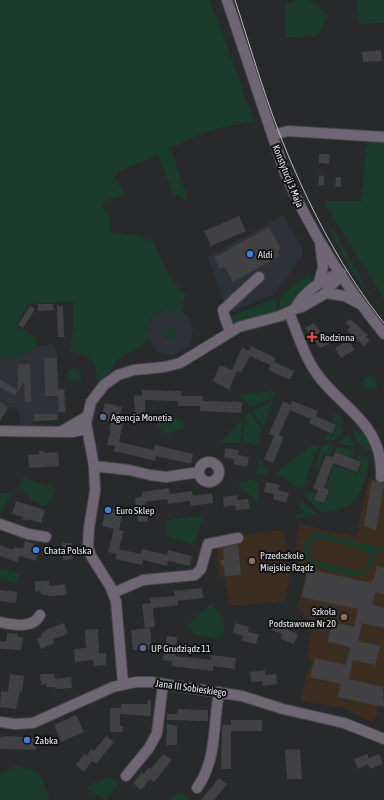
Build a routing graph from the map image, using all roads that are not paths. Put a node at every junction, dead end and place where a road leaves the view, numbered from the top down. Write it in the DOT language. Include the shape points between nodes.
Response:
graph roads {
  1 [pos="229,1"];
  2 [pos="272,135"];
  3 [pos="384,137"];
  4 [pos="320,240"];
  5 [pos="341,273"];
  6 [pos="259,277"];
  7 [pos="319,283"];
  8 [pos="326,293"];
  9 [pos="362,304"];
  10 [pos="292,310"];
  11 [pos="230,331"];
  12 [pos="384,334"];
  13 [pos="86,417"];
  14 [pos="75,423"];
  15 [pos="86,429"];
  16 [pos="0,431"];
  17 [pos="62,431"];
  18 [pos="94,466"];
  19 [pos="199,472"];
  20 [pos="381,477"];
  21 [pos="0,524"];
  22 [pos="46,537"];
  23 [pos="238,538"];
  24 [pos="113,593"];
  25 [pos="40,614"];
  26 [pos="0,622"];
  27 [pos="123,684"];
  28 [pos="162,684"];
  29 [pos="219,692"];
  30 [pos="0,722"];
  31 [pos="384,739"];
  32 [pos="126,776"];
  33 [pos="196,788"];
  1 -- 2 [label="street, Konstytucji 3 Maja"];
  2 -- 3 [label="street" via="288,131"];
  2 -- 4 [label="street, Konstytucji 3 Maja" via="295,195"];
  4 -- 5 [label="street, Konstytucji 3 Maja"];
  4 -- 7 [label="street" via="323,267"];
  5 -- 7 [label="street"];
  5 -- 8 [label="street"];
  5 -- 9 [label="street, Konstytucji 3 Maja"];
  6 -- 11 [label="street" via="223,310"];
  7 -- 10 [label="street"];
  8 -- 9 [label="street" via="345,296"];
  8 -- 10 [label="street" via="302,308"];
  9 -- 12 [label="street, Konstytucji 3 Maja"];
  10 -- 11 [label="street"];
  10 -- 20 [label="street" via="315,372 371,429 383,454"];
  11 -- 13 [label="street" via="180,363 127,372 110,380 94,396"];
  13 -- 14 [label="street"];
  13 -- 15 [label="street"];
  14 -- 15 [label="street"];
  14 -- 17 [label="street"];
  15 -- 17 [label="street"];
  15 -- 18 [label="street"];
  16 -- 17 [label="street"];
  18 -- 19 [label="street" via="166,477"];
  18 -- 24 [label="street" via="95,491 88,547"];
  21 -- 22 [label="street" via="28,534"];
  23 -- 24 [label="street" via="208,544 201,569 195,575 143,580"];
  24 -- 27 [label="street" via="118,610"];
  25 -- 26 [label="street" via="38,620 25,625"];
  27 -- 28 [label="street, Jana III Sobieskiego"];
  27 -- 30 [label="street, Jana III Sobieskiego" via="33,722"];
  28 -- 29 [label="street, Jana III Sobieskiego"];
  28 -- 32 [label="street" via="157,733 149,748"];
  29 -- 31 [label="street, Jana III Sobieskiego" via="344,723"];
  29 -- 33 [label="street" via="210,764"];
}
